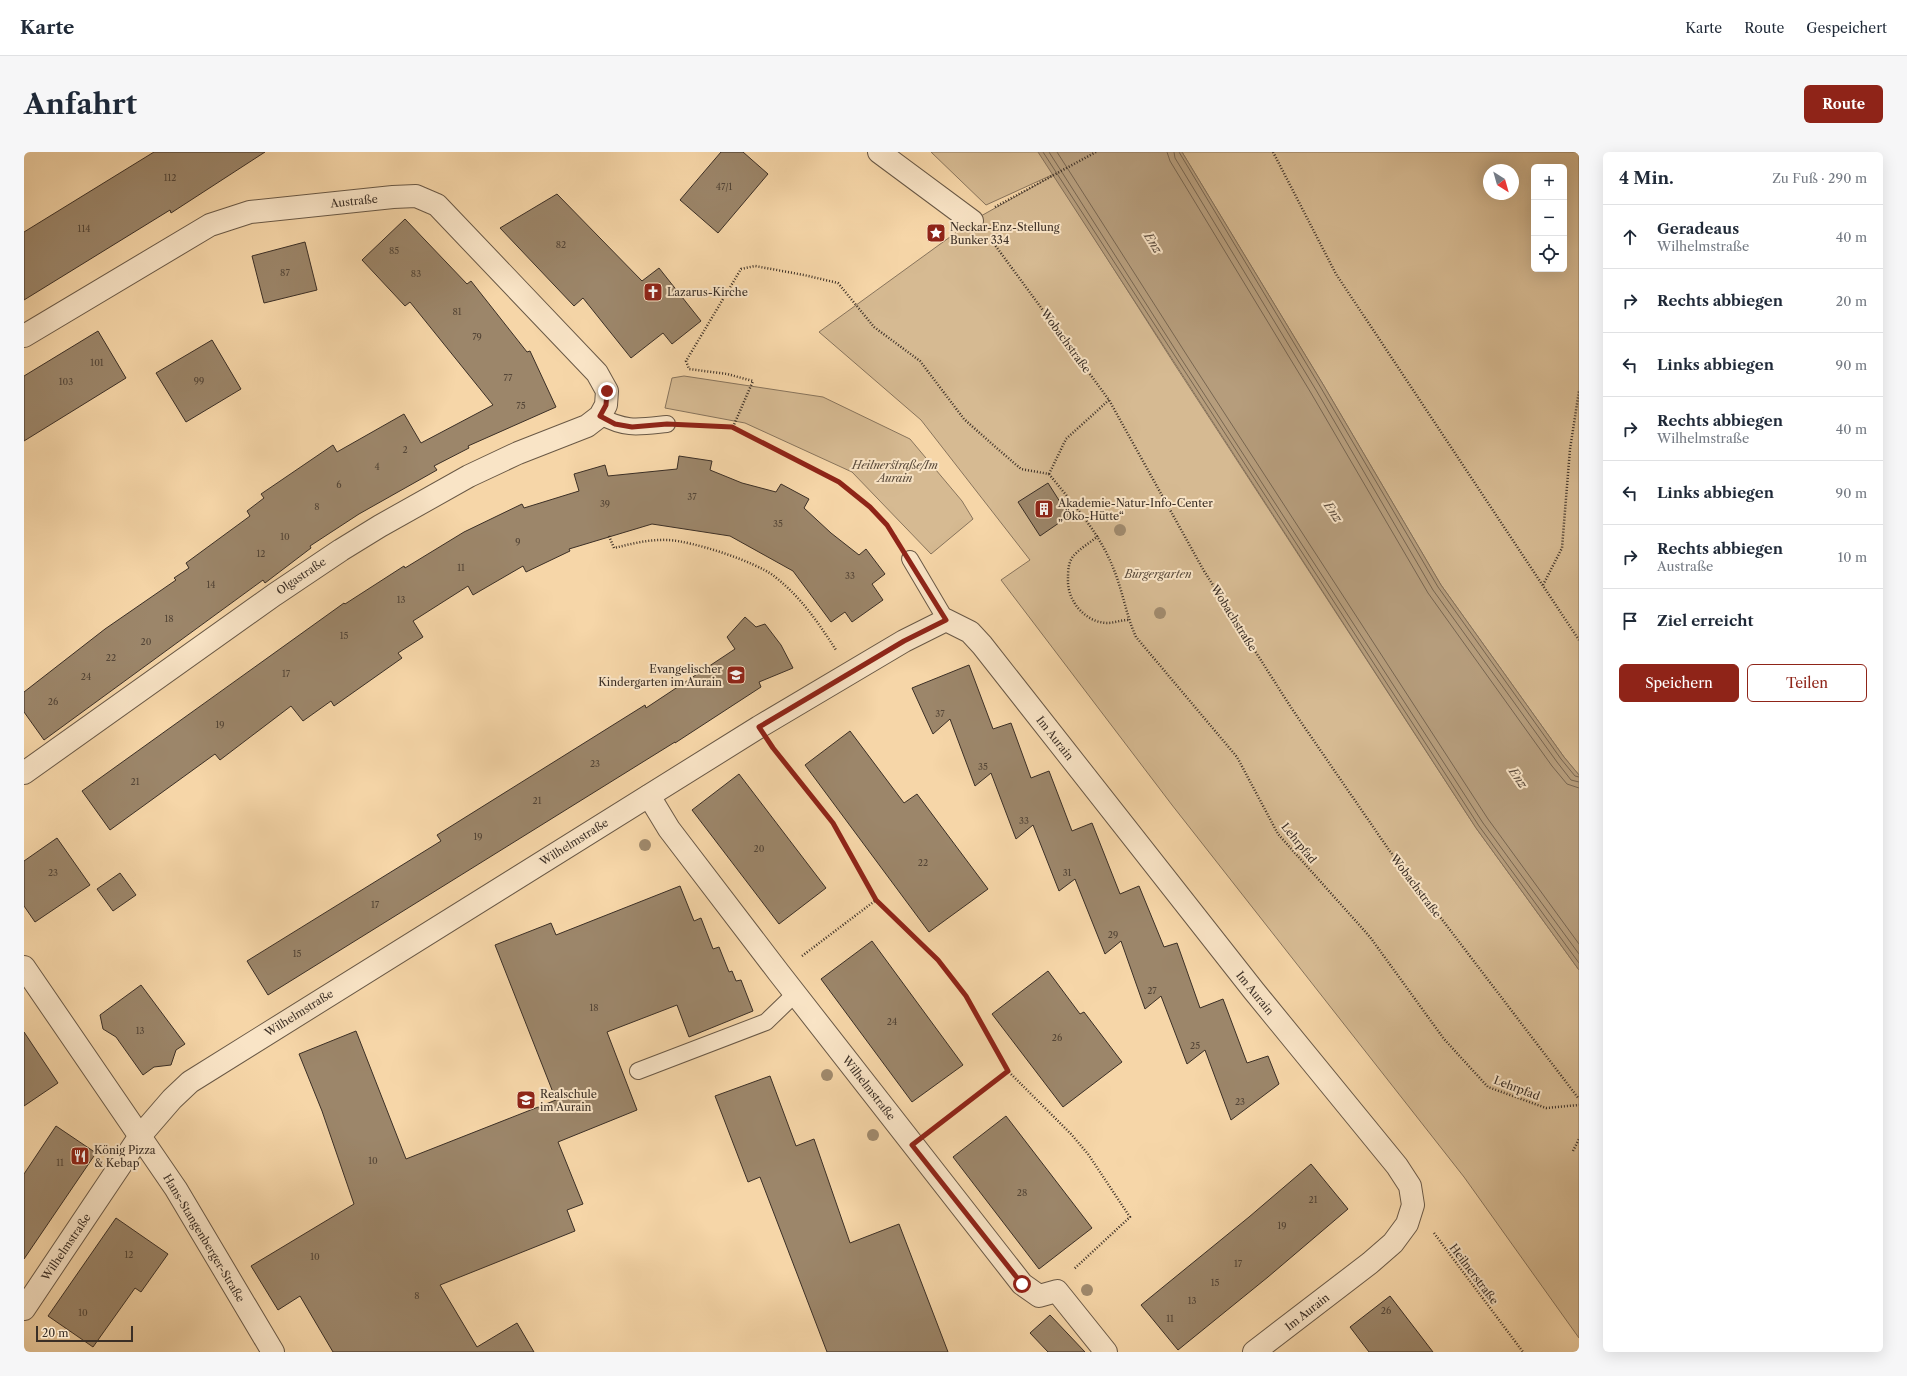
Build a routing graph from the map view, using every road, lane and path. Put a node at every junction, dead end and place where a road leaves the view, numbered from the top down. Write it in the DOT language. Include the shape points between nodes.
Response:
graph roads {
  1 [pos="879,152"];
  2 [pos="1096,152"];
  3 [pos="1273,152"];
  4 [pos="999,205"];
  5 [pos="972,221"];
  6 [pos="24,336"];
  7 [pos="1579,391"];
  8 [pos="1109,400"];
  9 [pos="600,416"];
  10 [pos="667,424"];
  11 [pos="732,427"];
  12 [pos="1049,474"];
  13 [pos="609,536"];
  14 [pos="1098,536"];
  15 [pos="910,559"];
  16 [pos="1543,585"];
  17 [pos="946,620"];
  18 [pos="1128,620"];
  19 [pos="1579,640"];
  20 [pos="850,673"];
  21 [pos="759,727"];
  22 [pos="24,773"];
  23 [pos="648,796"];
  24 [pos="876,900"];
  25 [pos="24,967"];
  26 [pos="779,973"];
  27 [pos="795,994"];
  28 [pos="638,1071"];
  29 [pos="1008,1071"];
  30 [pos="1579,1100"];
  31 [pos="1579,1105"];
  32 [pos="140,1136"];
  33 [pos="1579,1139"];
  34 [pos="912,1145"];
  35 [pos="1573,1151"];
  36 [pos="1413,1205"];
  37 [pos="1057,1291"];
  38 [pos="24,1309"];
  39 [pos="273,1352"];
  40 [pos="1106,1352"];
  41 [pos="1254,1352"];
  42 [pos="1523,1352"];
  1 -- 5 [label="street"];
  2 -- 4 [label="path"];
  3 -- 16 [label="path" via="1336,274"];
  5 -- 8 [label="path, Wobachstraße" via="994,243"];
  6 -- 9 [label="street, Austraße" via="210,225 250,212 416,196 437,205 597,373 607,391 606,405"];
  7 -- 16 [label="path" via="1570,449 1562,548"];
  8 -- 12 [label="path" via="1066,439"];
  8 -- 30 [label="path, Wobachstraße" via="1204,571 1292,709 1389,850"];
  9 -- 10 [label="lane" via="615,424 632,427"];
  9 -- 22 [label="street, Olgastraße" via="587,426 518,453 462,480 341,550"];
  10 -- 11 [label="path"];
  11 -- 12 [label="path" via="753,380 689,369 686,361 741,269 755,266 838,283 874,327 920,361 964,419 1021,469"];
  11 -- 15 [label="path" via="839,482 870,507 887,525"];
  12 -- 14 [label="path, Lehrpfad"];
  13 -- 20 [label="path" via="614,548 645,541 668,540 706,547 743,560 773,575 795,594 816,618"];
  14 -- 18 [label="path, Lehrpfad" via="1114,570"];
  14 -- 18 [label="path" via="1072,558 1067,586 1070,598 1080,610 1092,618 1106,623"];
  15 -- 17 [label="lane"];
  16 -- 19 [label="path"];
  17 -- 20 [label="street, Wilhelmstraße"];
  17 -- 36 [label="street, Im Aurain" via="970,632 982,645 1254,991 1396,1166 1410,1186"];
  18 -- 31 [label="path, Lehrpfad" via="1136,637 1238,758 1278,834 1370,937 1444,1038 1488,1087 1546,1108"];
  20 -- 21 [label="street, Wilhelmstraße"];
  21 -- 23 [label="street, Wilhelmstraße"];
  21 -- 24 [label="path" via="833,823"];
  23 -- 26 [label="street, Wilhelmstraße" via="669,829"];
  23 -- 32 [label="street, Wilhelmstraße" via="190,1082"];
  24 -- 26 [label="path"];
  24 -- 29 [label="path" via="938,960 966,996"];
  25 -- 32 [label="street, Hans-Stangenberger-Straße"];
  26 -- 27 [label="street, Wilhelmstraße"];
  27 -- 28 [label="lane" via="766,1022"];
  27 -- 34 [label="street, Wilhelmstraße"];
  29 -- 34 [label="path"];
  29 -- 37 [label="path" via="1088,1154 1130,1216 1077,1266"];
  32 -- 38 [label="street, Wilhelmstraße"];
  32 -- 39 [label="street, Hans-Stangenberger-Straße" via="176,1189"];
  33 -- 35 [label="path"];
  34 -- 37 [label="street, Wilhelmstraße" via="1022,1284 1039,1296"];
  36 -- 41 [label="street, Im Aurain" via="1407,1224 1392,1243"];
  36 -- 42 [label="path, Heilnerstraße"];
  37 -- 40 [label="street"];
}
